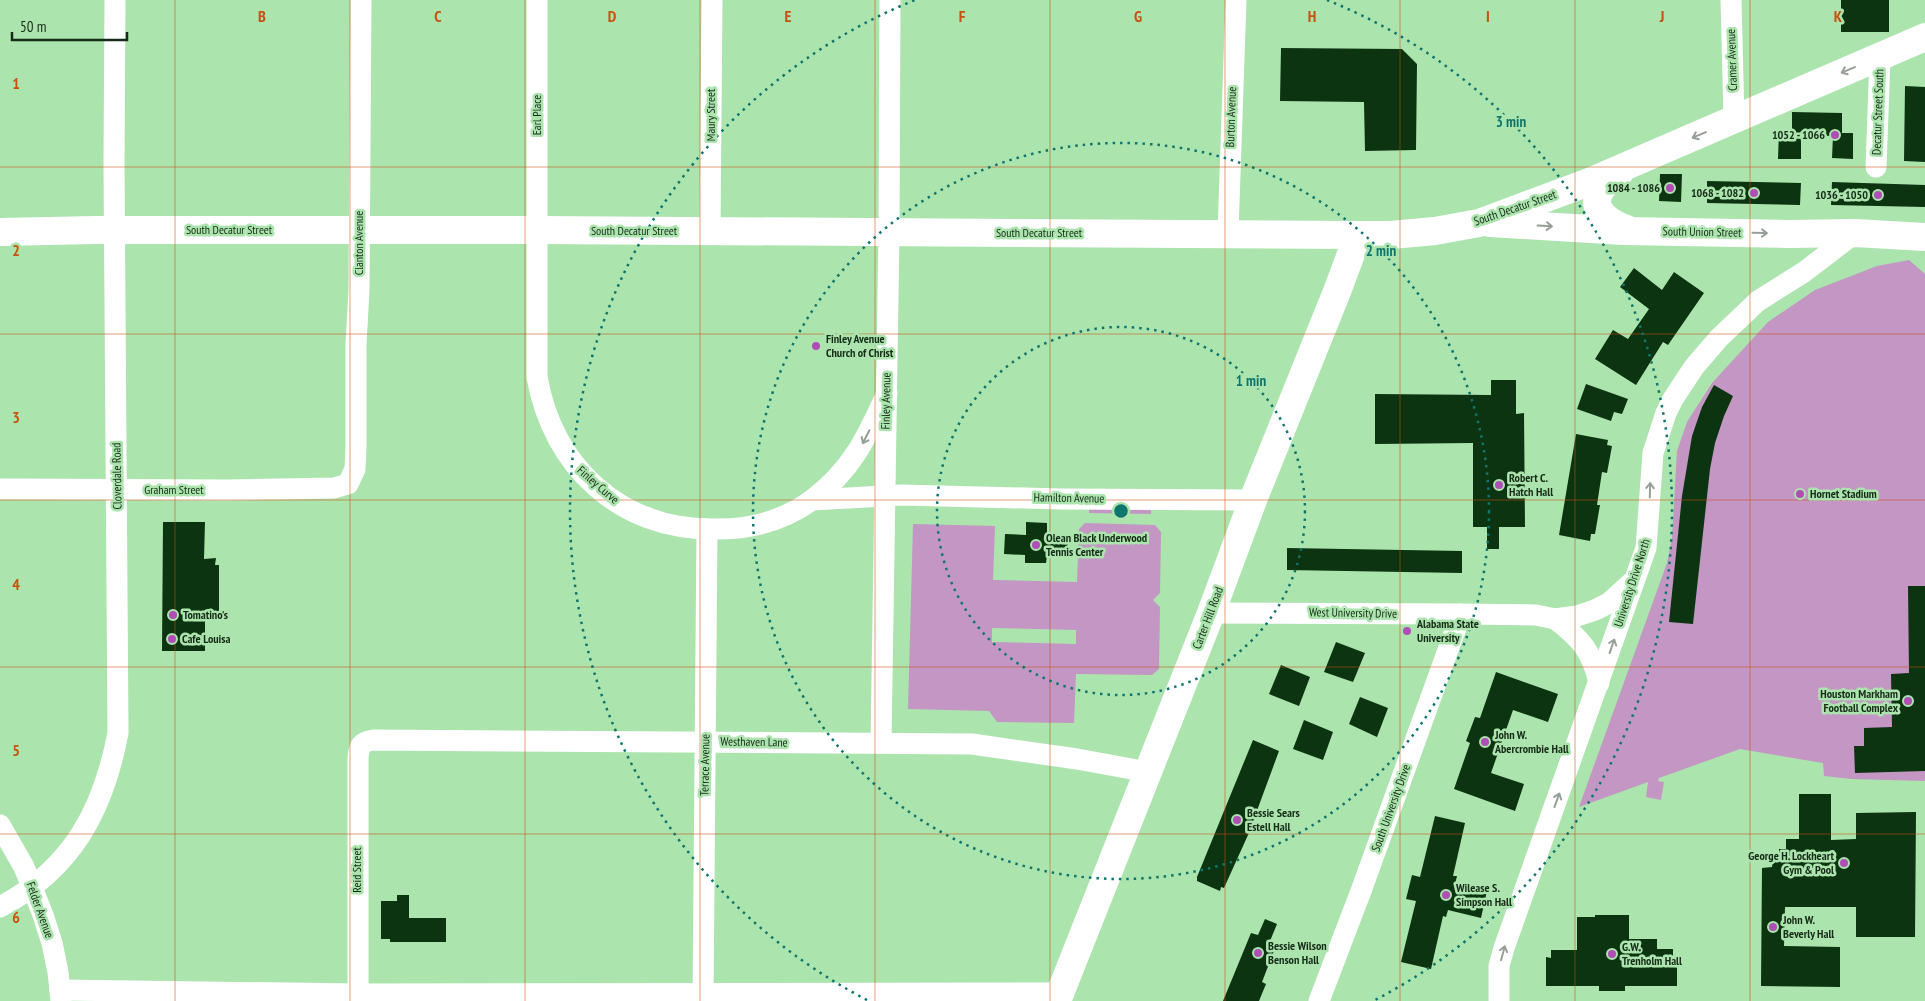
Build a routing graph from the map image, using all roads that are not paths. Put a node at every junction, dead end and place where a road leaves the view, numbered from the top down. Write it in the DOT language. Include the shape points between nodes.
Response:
graph roads {
  1 [pos="115,0"];
  2 [pos="361,0"];
  3 [pos="537,0"];
  4 [pos="712,0"];
  5 [pos="890,0"];
  6 [pos="1236,0"];
  7 [pos="1731,0"];
  8 [pos="1925,37"];
  9 [pos="1880,57"];
  10 [pos="1734,120"];
  11 [pos="1627,166"];
  12 [pos="1876,168"];
  13 [pos="1479,223"];
  14 [pos="114,230"];
  15 [pos="360,230"];
  16 [pos="537,230"];
  17 [pos="710,231"];
  18 [pos="1631,231"];
  19 [pos="0,232"];
  20 [pos="889,232"];
  21 [pos="1228,233"];
  22 [pos="1855,233"];
  23 [pos="1358,235"];
  24 [pos="1925,237"];
  25 [pos="887,393"];
  26 [pos="348,484"];
  27 [pos="0,489"];
  28 [pos="117,489"];
  29 [pos="885,496"];
  30 [pos="812,500"];
  31 [pos="1253,500"];
  32 [pos="707,530"];
  33 [pos="1634,580"];
  34 [pos="1211,613"];
  35 [pos="1461,614"];
  36 [pos="1555,619"];
  37 [pos="1599,683"];
  38 [pos="705,741"];
  39 [pos="881,743"];
  40 [pos="359,746"];
  41 [pos="1148,772"];
  42 [pos="0,825"];
  43 [pos="32,887"];
  44 [pos="0,907"];
  45 [pos="358,994"];
  46 [pos="60,996"];
  47 [pos="1058,997"];
  48 [pos="460,998"];
  49 [pos="703,998"];
  50 [pos="1319,1001"];
  51 [pos="1499,1001"];
  1 -- 14 [label="street, Cloverdale Road"];
  2 -- 15 [label="street, Clanton Avenue"];
  3 -- 16 [label="street, Earl Place"];
  4 -- 17 [label="street, Maury Street"];
  5 -- 20 [label="street, Finley Avenue"];
  6 -- 21 [label="street, Burton Avenue"];
  7 -- 10 [label="street, Cramer Avenue"];
  8 -- 9 [label="main road, South Decatur Street"];
  9 -- 10 [label="main road, South Decatur Street, one-way"];
  9 -- 12 [label="street, Decatur Street South"];
  10 -- 11 [label="main road, South Decatur Street, one-way"];
  11 -- 13 [label="main road, South Decatur Street"];
  11 -- 18 [label="main road" via="1601,190 1598,206 1608,221"];
  13 -- 18 [label="main road, South Union Street, one-way"];
  13 -- 23 [label="main road, South Decatur Street" via="1435,231"];
  14 -- 15 [label="main road, South Decatur Street"];
  14 -- 19 [label="main road, South Decatur Street"];
  14 -- 28 [label="street, Cloverdale Road"];
  15 -- 16 [label="main road, South Decatur Street"];
  15 -- 26 [label="street, Clanton Avenue" via="355,469"];
  16 -- 17 [label="main road, South Decatur Street"];
  16 -- 32 [label="street, Finley Curve" via="537,378 545,409 561,445 588,480 627,509 662,524"];
  17 -- 20 [label="main road, South Decatur Street"];
  18 -- 22 [label="main road, South Union Street, one-way"];
  20 -- 21 [label="main road, South Decatur Street"];
  20 -- 25 [label="street, Finley Avenue"];
  21 -- 23 [label="main road, South Decatur Street"];
  22 -- 24 [label="main road, South Union Street"];
  33 -- 22 [label="street, University Drive North, one-way" via="1646,548 1653,453 1673,399 1708,350 1752,307"];
  23 -- 31 [label="main road, Carter Hill Road"];
  25 -- 29 [label="street, Finley Avenue"];
  25 -- 30 [label="street, Finley Curve, one-way" via="866,440 849,465"];
  26 -- 28 [label="street, Graham Street" via="334,488"];
  27 -- 28 [label="street, Graham Street"];
  28 -- 43 [label="street, Cloverdale Road" via="119,718 115,750 97,805 79,838 54,869"];
  29 -- 30 [label="street, Hamilton Avenue"];
  29 -- 31 [label="street, Hamilton Avenue"];
  29 -- 39 [label="street, Finley Avenue"];
  30 -- 32 [label="street, Finley Curve" via="790,513 758,525 733,530"];
  31 -- 34 [label="main road, Carter Hill Road"];
  32 -- 38 [label="street, Terrace Avenue"];
  33 -- 36 [label="street, West University Drive" via="1609,603 1595,610"];
  37 -- 33 [label="street, University Drive North, one-way"];
  34 -- 35 [label="street, West University Drive"];
  34 -- 41 [label="main road, Carter Hill Road"];
  35 -- 36 [label="street, West University Drive"];
  35 -- 50 [label="street, South University Drive"];
  36 -- 37 [label="street" via="1570,630 1588,651"];
  51 -- 37 [label="street, University Drive North, one-way" via="1499,966 1504,948"];
  38 -- 39 [label="street, Westhaven Lane"];
  38 -- 40 [label="street, Westhaven Lane" via="373,740 364,741"];
  38 -- 49 [label="street, Terrace Avenue"];
  39 -- 41 [label="street, Westhaven Lane" via="972,744"];
  40 -- 45 [label="street, Reid Street"];
  41 -- 47 [label="main road, Carter Hill Road"];
  42 -- 43 [label="street, Felder Avenue"];
  43 -- 44 [label="street, Cloverdale Road"];
  43 -- 46 [label="street, Felder Avenue" via="52,943"];
  45 -- 46 [label="street"];
  45 -- 48 [label="street"];
  47 -- 49 [label="street"];
  48 -- 49 [label="street"];
}
